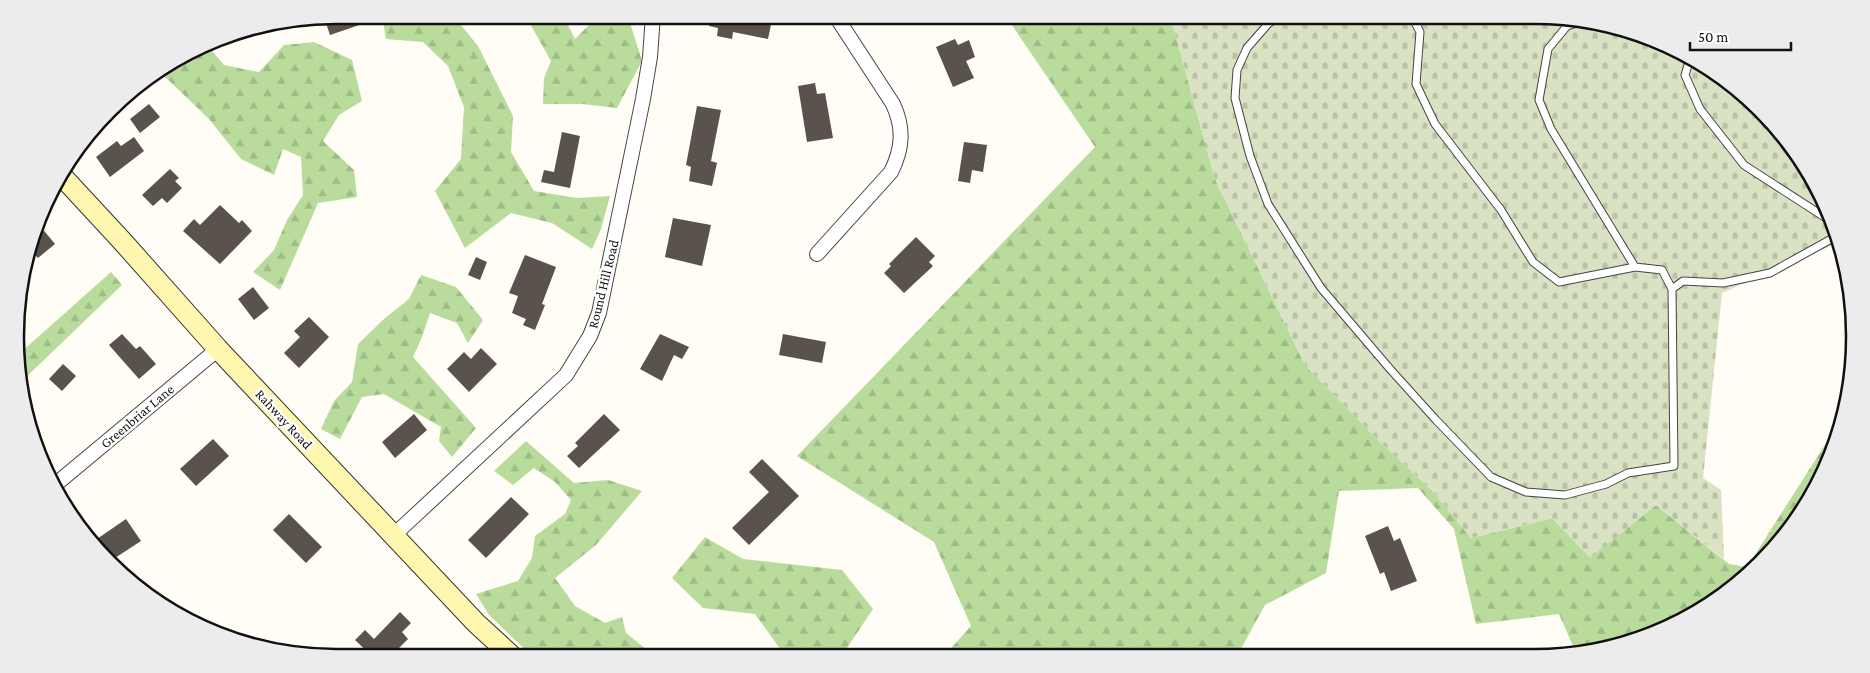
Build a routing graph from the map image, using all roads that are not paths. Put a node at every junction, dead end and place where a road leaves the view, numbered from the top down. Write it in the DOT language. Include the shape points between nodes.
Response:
graph roads {
  1 [pos="652,24"];
  2 [pos="841,24"];
  3 [pos="1268,24"];
  4 [pos="1416,24"];
  5 [pos="1568,25"];
  6 [pos="1688,65"];
  7 [pos="66,180"];
  8 [pos="1821,215"];
  9 [pos="1831,239"];
  10 [pos="817,254"];
  11 [pos="1635,267"];
  12 [pos="1672,289"];
  13 [pos="218,349"];
  14 [pos="59,481"];
  15 [pos="394,535"];
  16 [pos="500,649"];
  1 -- 15 [label="street, Round Hill Road" via="643,99 599,313 590,336 566,375"];
  2 -- 10 [label="street" via="894,104 899,117 901,145 891,172"];
  3 -- 12 [label="lane" via="1247,48 1238,70 1234,98 1268,204 1320,288 1436,420 1491,476 1526,492 1565,495 1606,484 1628,473 1674,466"];
  4 -- 11 [label="lane" via="1420,32 1416,84 1435,124 1501,210 1533,262 1559,282"];
  5 -- 11 [label="lane" via="1548,49 1539,100 1550,129"];
  6 -- 8 [label="lane" via="1686,75 1700,109 1744,166"];
  7 -- 13 [label="street, Rahway Road"];
  9 -- 12 [label="lane" via="1770,272 1723,283 1682,281"];
  11 -- 12 [label="lane" via="1662,270"];
  13 -- 14 [label="street, Greenbriar Lane"];
  13 -- 15 [label="street, Rahway Road"];
  15 -- 16 [label="street, Rahway Road"];
}
